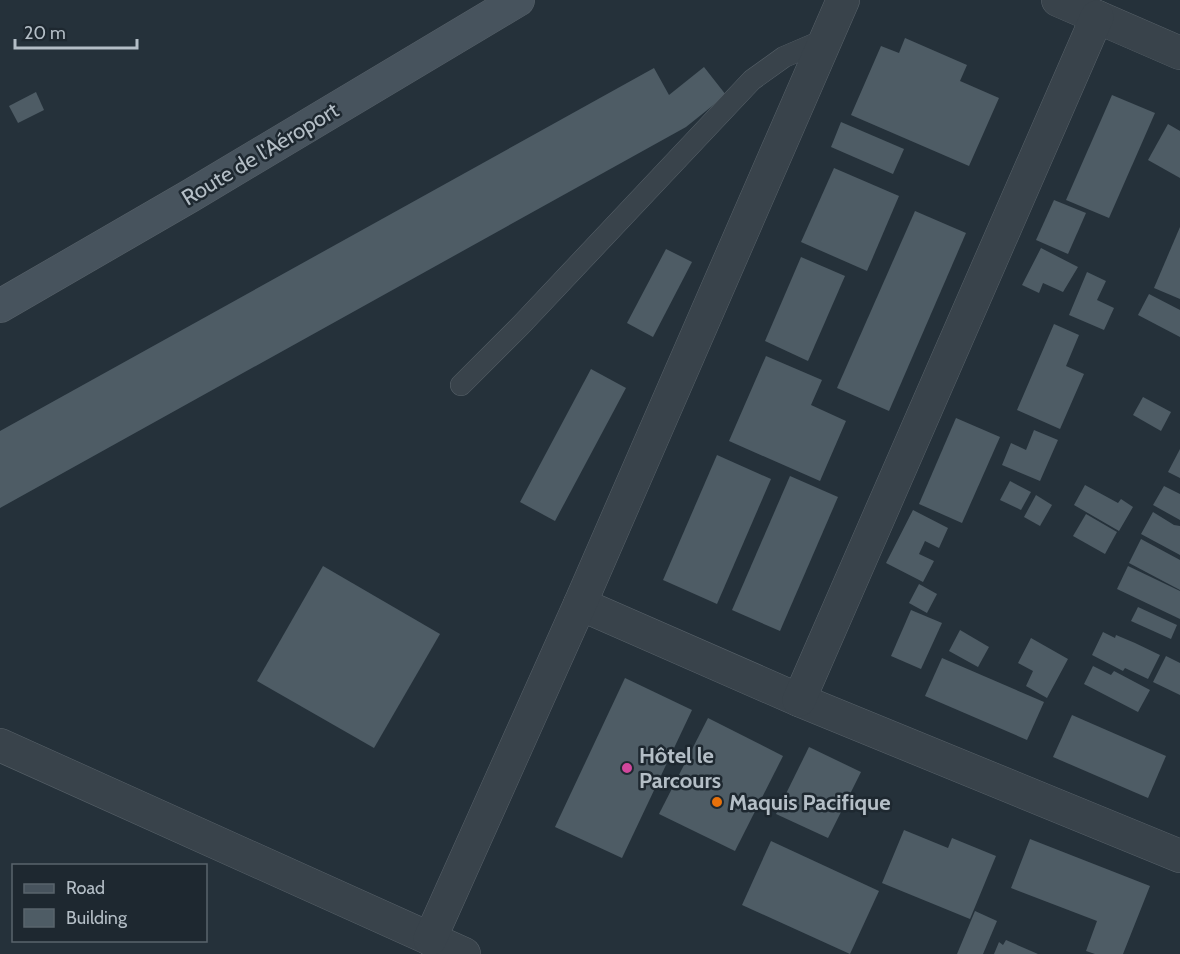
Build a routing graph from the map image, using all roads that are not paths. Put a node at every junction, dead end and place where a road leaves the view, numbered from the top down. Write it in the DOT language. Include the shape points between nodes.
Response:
graph roads {
  1 [pos="518,0"];
  2 [pos="843,0"];
  3 [pos="1058,0"];
  4 [pos="1097,17"];
  5 [pos="826,39"];
  6 [pos="1180,53"];
  7 [pos="0,306"];
  8 [pos="461,385"];
  9 [pos="580,604"];
  10 [pos="799,700"];
  11 [pos="0,745"];
  12 [pos="1180,856"];
  13 [pos="430,939"];
  14 [pos="464,954"];
  1 -- 7 [label="main road, Route de l'Aéroport"];
  2 -- 5 [label="street"];
  3 -- 4 [label="street"];
  4 -- 6 [label="street"];
  4 -- 10 [label="street"];
  5 -- 8 [label="lane" via="784,57 752,81"];
  5 -- 9 [label="street"];
  9 -- 10 [label="street"];
  9 -- 13 [label="street"];
  10 -- 12 [label="street"];
  11 -- 13 [label="street"];
  13 -- 14 [label="street"];
}
